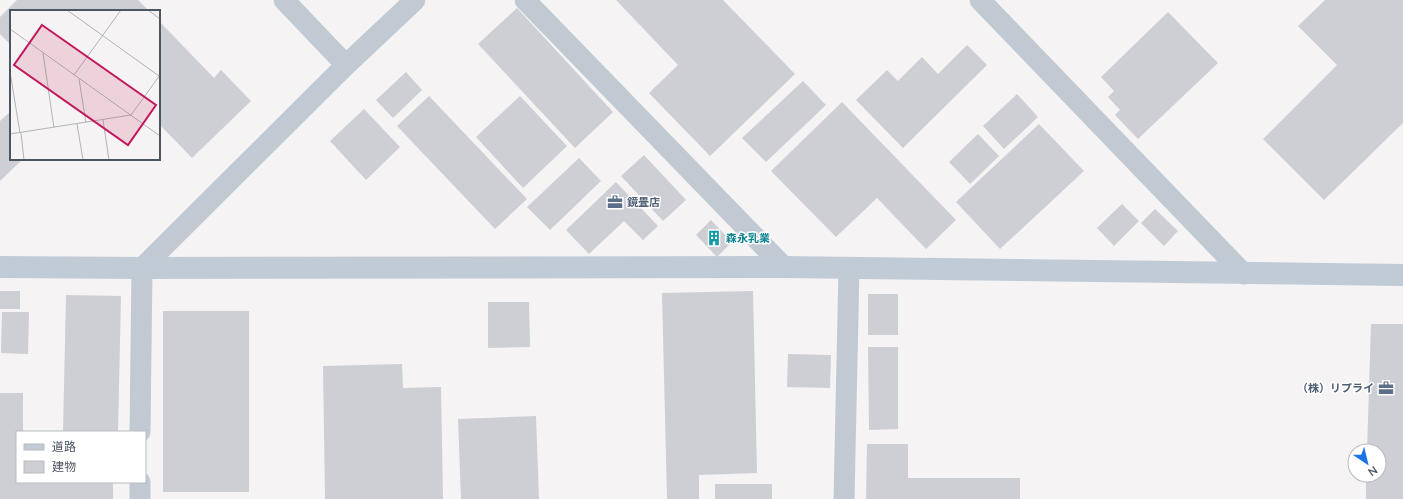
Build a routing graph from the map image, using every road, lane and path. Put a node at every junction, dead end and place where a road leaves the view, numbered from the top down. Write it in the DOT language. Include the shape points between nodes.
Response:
graph roads {
  1 [pos="284,0"];
  2 [pos="415,0"];
  3 [pos="525,0"];
  4 [pos="980,0"];
  5 [pos="346,65"];
  6 [pos="0,267"];
  7 [pos="784,267"];
  8 [pos="142,268"];
  9 [pos="849,268"];
  10 [pos="1244,274"];
  11 [pos="1403,275"];
  12 [pos="140,431"];
  13 [pos="140,483"];
  14 [pos="140,499"];
  15 [pos="844,499"];
  1 -- 5 [label="street"];
  2 -- 5 [label="street"];
  3 -- 7 [label="street"];
  4 -- 10 [label="street"];
  5 -- 8 [label="street"];
  6 -- 8 [label="street"];
  7 -- 8 [label="street"];
  7 -- 9 [label="street"];
  8 -- 12 [label="street"];
  9 -- 10 [label="street"];
  9 -- 15 [label="street"];
  10 -- 11 [label="street"];
  13 -- 14 [label="street"];
}
